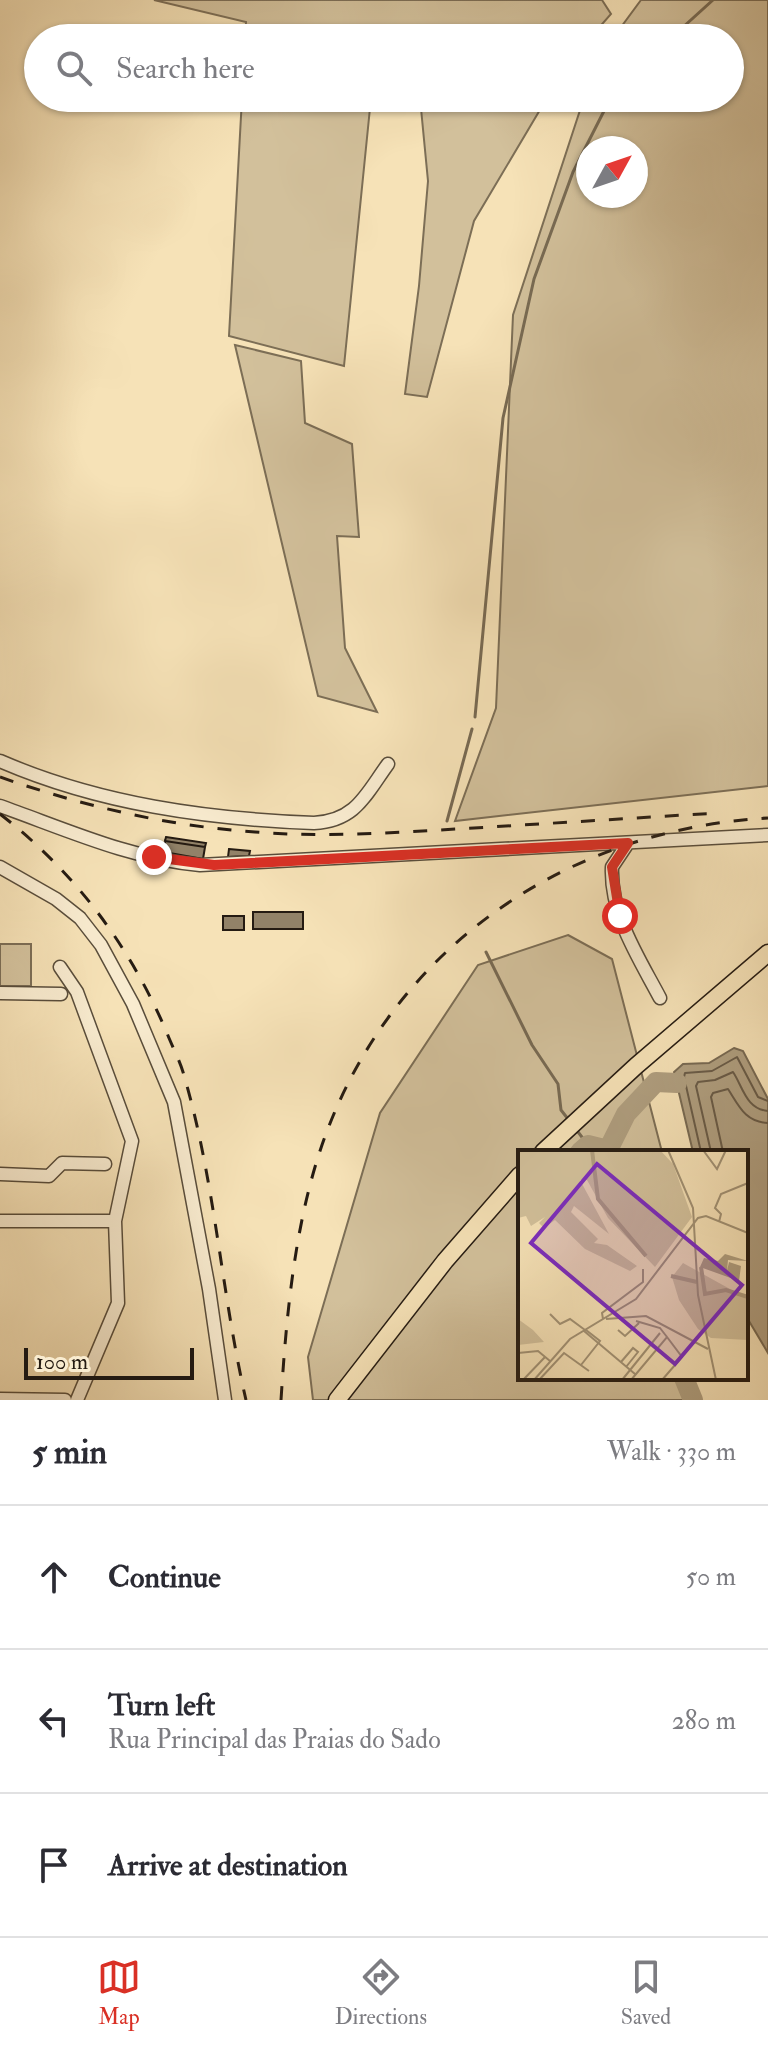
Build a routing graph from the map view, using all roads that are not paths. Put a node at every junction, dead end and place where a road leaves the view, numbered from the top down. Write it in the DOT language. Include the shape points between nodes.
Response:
graph roads {
  1 [pos="0,761"];
  2 [pos="388,764"];
  3 [pos="0,806"];
  4 [pos="768,835"];
  5 [pos="628,843"];
  6 [pos="0,867"];
  7 [pos="765,955"];
  8 [pos="60,967"];
  9 [pos="0,993"];
  10 [pos="61,994"];
  11 [pos="660,998"];
  12 [pos="545,1150"];
  13 [pos="105,1164"];
  14 [pos="0,1174"];
  15 [pos="518,1177"];
  16 [pos="0,1221"];
  17 [pos="115,1221"];
  18 [pos="0,1399"];
  19 [pos="65,1400"];
  20 [pos="77,1400"];
  21 [pos="225,1400"];
  22 [pos="337,1400"];
  1 -- 2 [label="street" via="140,805 314,823 346,816"];
  3 -- 5 [label="street" via="121,849 200,865"];
  4 -- 5 [label="street"];
  5 -- 11 [label="street" via="612,867 620,916"];
  6 -- 21 [label="street" via="64,904 87,926 139,1018 174,1102"];
  7 -- 12 [label="main road"];
  8 -- 17 [label="street" via="77,992 132,1141"];
  9 -- 10 [label="street"];
  13 -- 14 [label="street" via="62,1163 49,1176"];
  15 -- 22 [label="main road"];
  16 -- 17 [label="street"];
  17 -- 20 [label="street" via="118,1303"];
  18 -- 19 [label="street"];
}
